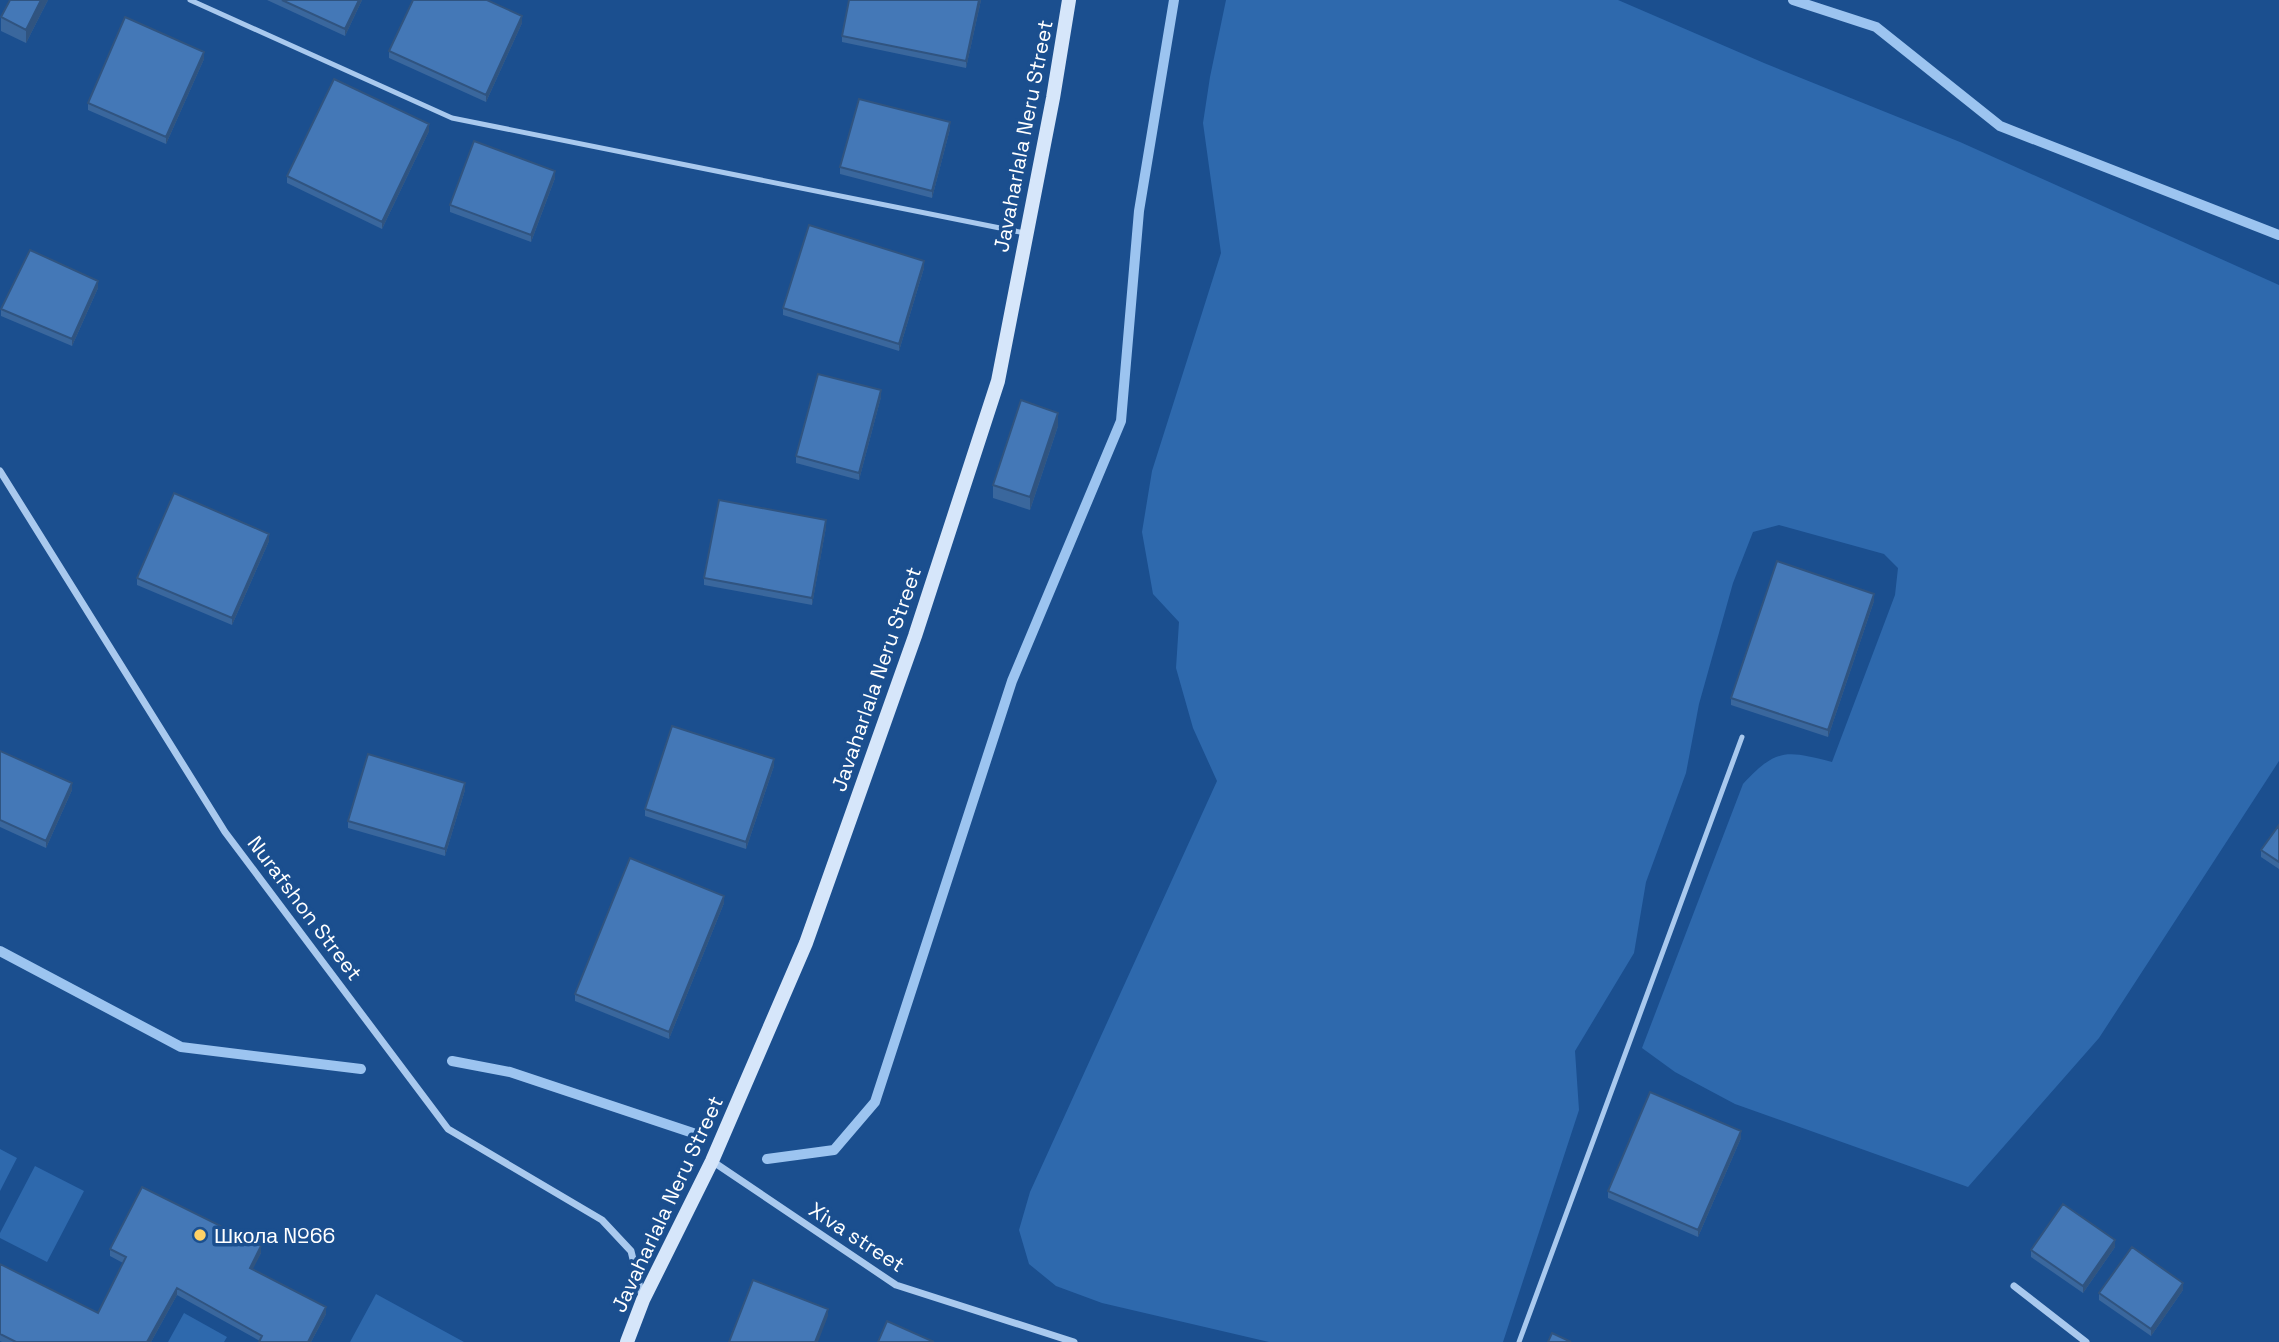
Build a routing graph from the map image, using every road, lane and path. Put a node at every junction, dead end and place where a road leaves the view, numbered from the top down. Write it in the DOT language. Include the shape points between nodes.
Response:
graph roads {
  1 [pos="190,0"];
  2 [pos="1069,0"];
  3 [pos="1026,233"];
  4 [pos="0,471"];
  5 [pos="1742,737"];
  6 [pos="712,1161"];
  7 [pos="2014,1286"];
  8 [pos="643,1300"];
  9 [pos="627,1342"];
  10 [pos="1074,1342"];
  11 [pos="1518,1342"];
  12 [pos="2086,1342"];
  1 -- 3 [label="lane" via="452,118"];
  2 -- 3 [label="street, Javaharlala Neru Street"];
  3 -- 6 [label="street, Javaharlala Neru Street" via="998,381 915,636 806,943"];
  4 -- 8 [label="street, Nurafshon Street" via="225,832 448,1129 602,1220 631,1251"];
  5 -- 11 [label="lane"];
  6 -- 8 [label="street, Javaharlala Neru Street"];
  6 -- 10 [label="street, Xiva street" via="896,1285"];
  7 -- 12 [label="street"];
  8 -- 9 [label="street, Javaharlala Neru Street"];
}
